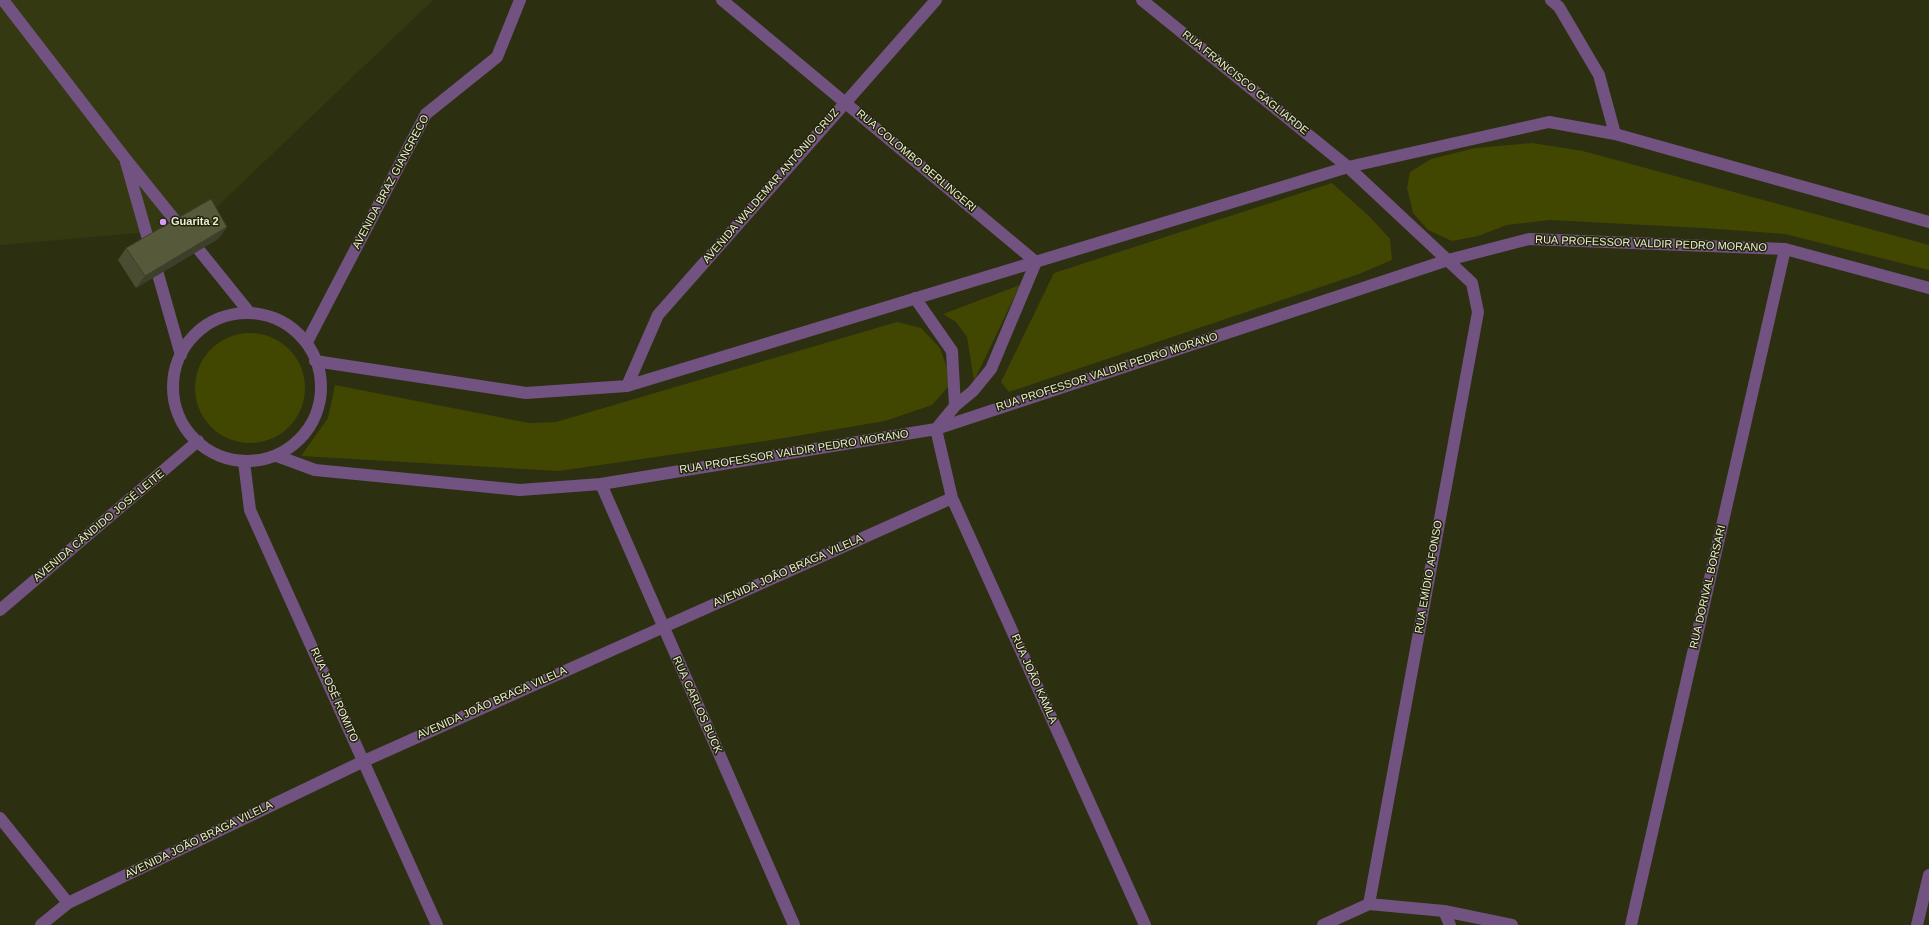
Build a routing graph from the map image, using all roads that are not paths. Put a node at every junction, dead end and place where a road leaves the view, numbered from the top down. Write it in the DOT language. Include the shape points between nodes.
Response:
graph roads {
  1 [pos="3,0"];
  2 [pos="520,0"];
  3 [pos="722,0"];
  4 [pos="936,0"];
  5 [pos="1142,0"];
  6 [pos="1551,0"];
  7 [pos="846,102"];
  8 [pos="1615,134"];
  9 [pos="124,157"];
  10 [pos="1348,167"];
  11 [pos="1929,222"];
  12 [pos="1785,249"];
  13 [pos="1448,260"];
  14 [pos="1036,262"];
  15 [pos="1929,288"];
  16 [pos="915,298"];
  17 [pos="250,312"];
  18 [pos="307,342"];
  19 [pos="181,355"];
  20 [pos="315,360"];
  21 [pos="627,386"];
  22 [pos="955,406"];
  23 [pos="936,429"];
  24 [pos="198,441"];
  25 [pos="277,456"];
  26 [pos="244,462"];
  27 [pos="601,484"];
  28 [pos="952,498"];
  29 [pos="0,610"];
  30 [pos="663,627"];
  31 [pos="364,761"];
  32 [pos="0,818"];
  33 [pos="1929,875"];
  34 [pos="68,903"];
  35 [pos="1369,904"];
  36 [pos="1444,911"];
  37 [pos="41,925"];
  38 [pos="436,925"];
  39 [pos="794,925"];
  40 [pos="1145,925"];
  41 [pos="1323,925"];
  42 [pos="1450,925"];
  43 [pos="1512,925"];
  44 [pos="1631,925"];
  45 [pos="1917,925"];
  1 -- 9 [label="street"];
  2 -- 18 [label="street, AVENIDA BRAZ GIANGRECO" via="497,57 426,114"];
  3 -- 7 [label="street, RUA COLOMBO BERLINGERI"];
  4 -- 7 [label="street, AVENIDA WALDEMAR ANTÔNIO CRUZ"];
  5 -- 10 [label="street, RUA FRANCISCO GAGLIARDE"];
  6 -- 8 [label="street" via="1559,7 1599,75"];
  7 -- 14 [label="street, RUA COLOMBO BERLINGERI"];
  7 -- 21 [label="street, AVENIDA WALDEMAR ANTÔNIO CRUZ" via="658,315"];
  8 -- 10 [label="street" via="1549,122"];
  8 -- 11 [label="street"];
  9 -- 17 [label="street"];
  9 -- 19 [label="street"];
  10 -- 13 [label="street, RUA FRANCISCO GAGLIARDE"];
  10 -- 14 [label="street"];
  12 -- 13 [label="street, RUA PROFESSOR VALDIR PEDRO MORANO" via="1529,240"];
  12 -- 15 [label="street, RUA PROFESSOR VALDIR PEDRO MORANO"];
  12 -- 44 [label="street, RUA DORIVAL BORSARI"];
  13 -- 23 [label="street, RUA PROFESSOR VALDIR PEDRO MORANO"];
  13 -- 35 [label="street, RUA EMÍDIO AFONSO" via="1472,283 1478,312"];
  14 -- 16 [label="street"];
  14 -- 22 [label="street" via="991,369 973,391"];
  16 -- 21 [label="street"];
  16 -- 22 [label="street" via="952,351"];
  17 -- 18 [label="street" via="282,320"];
  17 -- 19 [label="street" via="216,318 190,337"];
  18 -- 20 [label="street"];
  19 -- 24 [label="street" via="174,367 173,400 186,431"];
  20 -- 21 [label="street" via="526,393"];
  20 -- 25 [label="street" via="320,373 319,406 304,436"];
  22 -- 23 [label="street"];
  23 -- 27 [label="street, RUA PROFESSOR VALDIR PEDRO MORANO"];
  23 -- 28 [label="street, RUA JOÃO KAMLA"];
  24 -- 26 [label="street" via="212,453"];
  24 -- 29 [label="street, AVENIDA CÂNDIDO JOSÉ LEITE"];
  25 -- 26 [label="street"];
  25 -- 27 [label="street, RUA PROFESSOR VALDIR PEDRO MORANO" via="315,470 520,490"];
  26 -- 31 [label="street, RUA JOSÉ ROMITO" via="250,510"];
  27 -- 30 [label="street, RUA CARLOS BUCK"];
  28 -- 30 [label="street, AVENIDA JOÃO BRAGA VILELA"];
  28 -- 40 [label="street, RUA JOÃO KAMLA"];
  30 -- 31 [label="street, AVENIDA JOÃO BRAGA VILELA"];
  30 -- 39 [label="street, RUA CARLOS BUCK"];
  31 -- 34 [label="street, AVENIDA JOÃO BRAGA VILELA"];
  31 -- 38 [label="street, RUA JOSÉ ROMITO"];
  32 -- 34 [label="street"];
  33 -- 45 [label="street"];
  34 -- 37 [label="street, AVENIDA JOÃO BRAGA VILELA"];
  35 -- 36 [label="street"];
  35 -- 41 [label="street"];
  36 -- 42 [label="street"];
  36 -- 43 [label="street"];
}
